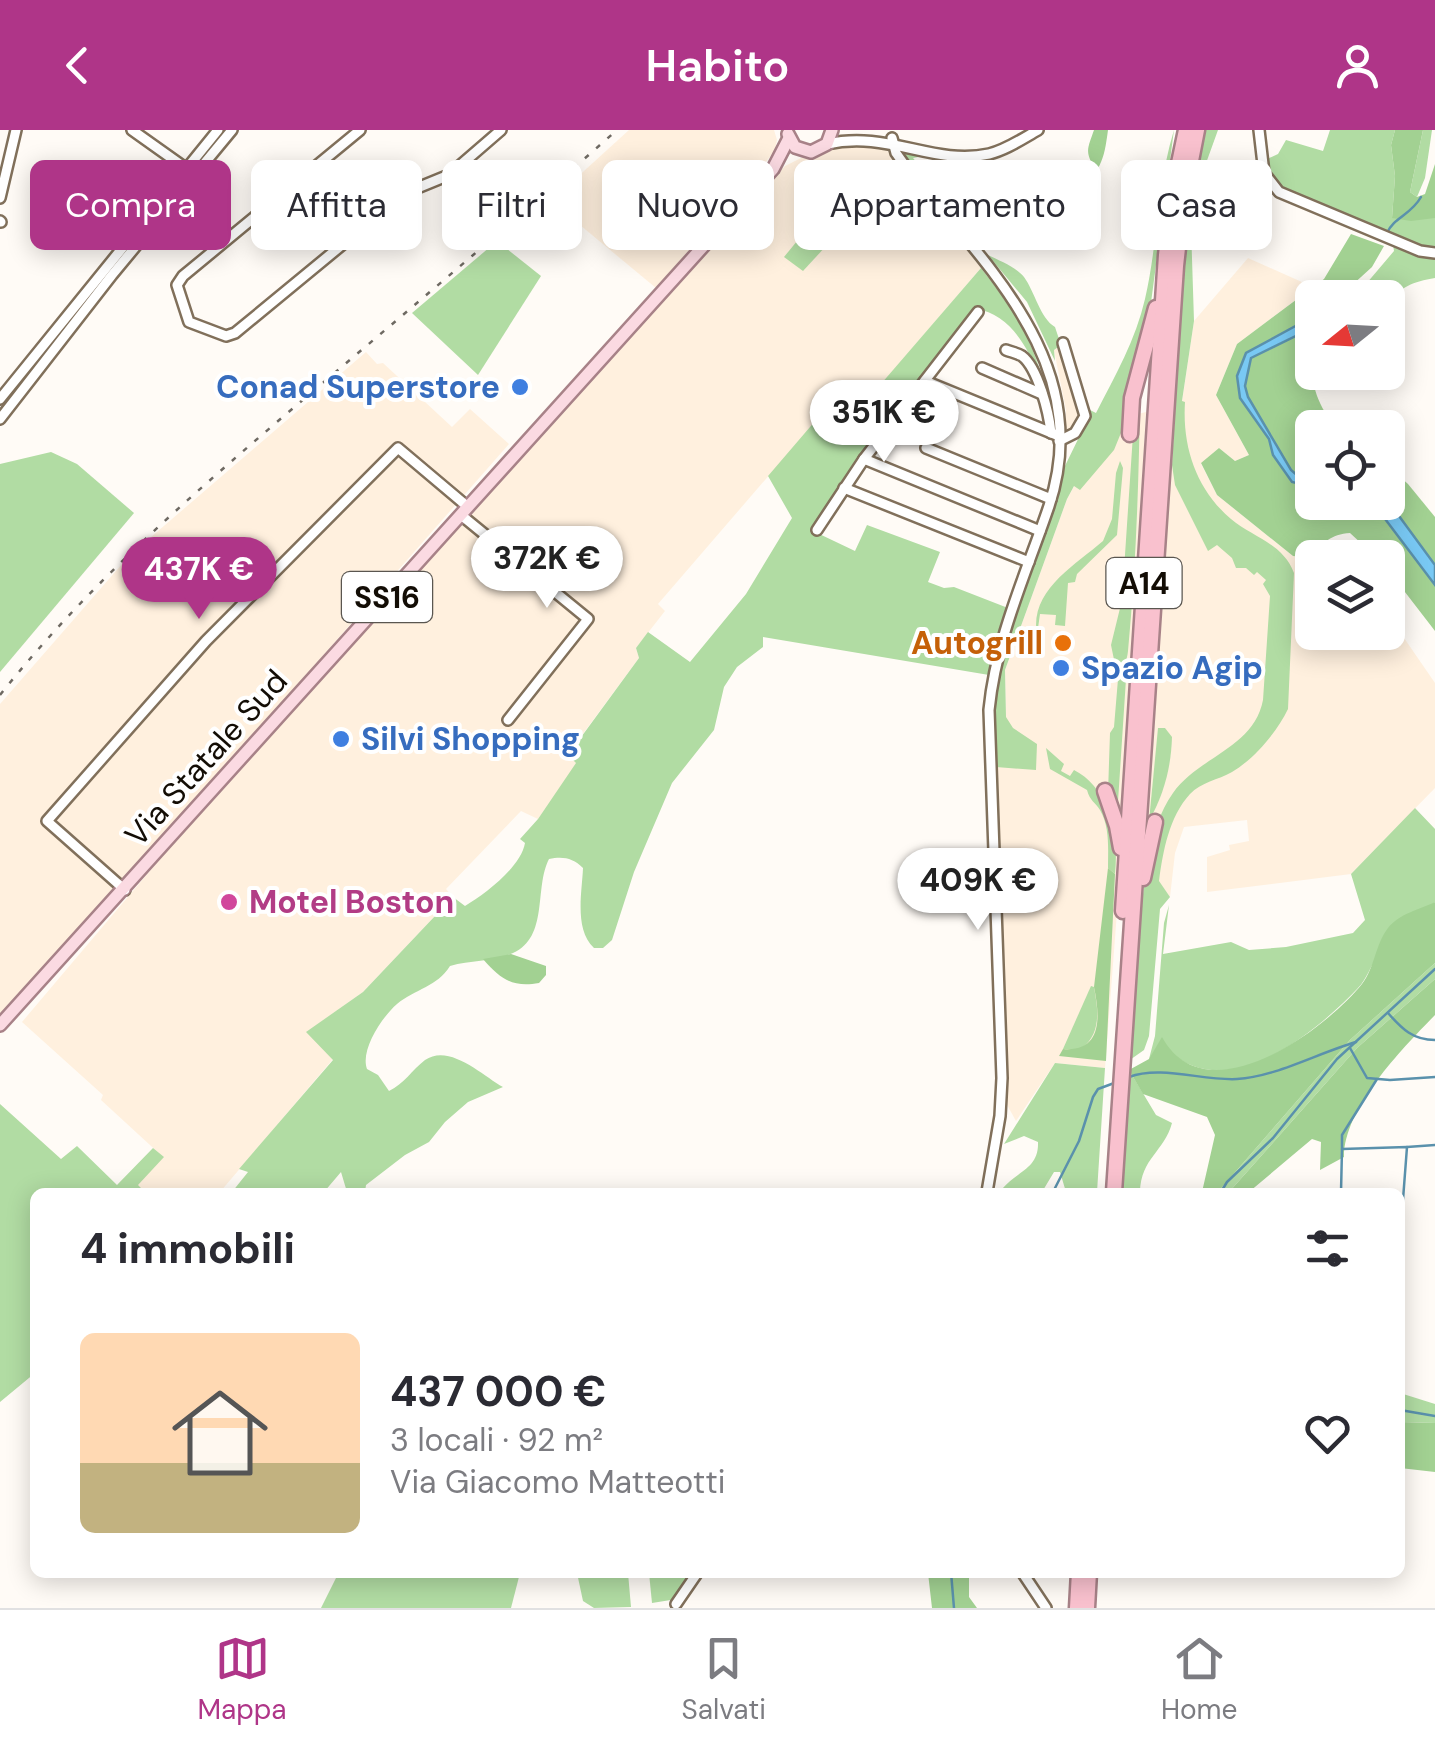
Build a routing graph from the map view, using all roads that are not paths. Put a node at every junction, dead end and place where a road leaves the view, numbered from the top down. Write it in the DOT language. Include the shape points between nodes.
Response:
graph roads {
  1 [pos="16,130"];
  2 [pos="132,130"];
  3 [pos="218,130"];
  4 [pos="232,130"];
  5 [pos="360,130"];
  6 [pos="501,130"];
  7 [pos="834,130"];
  8 [pos="1038,130"];
  9 [pos="1186,130"];
  10 [pos="1196,130"];
  11 [pos="1259,130"];
  12 [pos="788,134"];
  13 [pos="851,137"];
  14 [pos="892,138"];
  15 [pos="827,144"];
  16 [pos="811,152"];
  17 [pos="173,160"];
  18 [pos="198,160"];
  19 [pos="202,160"];
  20 [pos="774,165"];
  21 [pos="774,168"];
  22 [pos="0,198"];
  23 [pos="123,250"];
  24 [pos="130,250"];
  25 [pos="699,250"];
  26 [pos="1435,253"];
  27 [pos="1166,255"];
  28 [pos="978,312"];
  29 [pos="62,320"];
  30 [pos="1062,343"];
  31 [pos="1006,350"];
  32 [pos="52,352"];
  33 [pos="1170,354"];
  34 [pos="982,368"];
  35 [pos="0,376"];
  36 [pos="926,381"];
  37 [pos="4,391"];
  38 [pos="1042,394"];
  39 [pos="18,396"];
  40 [pos="0,420"];
  41 [pos="1130,434"];
  42 [pos="1056,436"];
  43 [pos="926,448"];
  44 [pos="864,459"];
  45 [pos="1172,473"];
  46 [pos="844,488"];
  47 [pos="1051,499"];
  48 [pos="464,511"];
  49 [pos="817,530"];
  50 [pos="1040,531"];
  51 [pos="1029,562"];
  52 [pos="508,720"];
  53 [pos="1105,791"];
  54 [pos="1156,822"];
  55 [pos="125,890"];
  56 [pos="1124,910"];
  57 [pos="1131,942"];
  58 [pos="0,1025"];
  59 [pos="988,1188"];
  60 [pos="1104,1188"];
  61 [pos="1114,1188"];
  62 [pos="694,1578"];
  63 [pos="1026,1578"];
  64 [pos="1078,1578"];
  65 [pos="1089,1578"];
  66 [pos="676,1604"];
  67 [pos="1044,1606"];
  68 [pos="1076,1608"];
  69 [pos="1087,1608"];
  1 -- 22 [label="street"];
  2 -- 17 [label="street"];
  3 -- 18 [label="street"];
  4 -- 19 [label="street"];
  5 -- 6 [label="street" via="183,276 177,285 188,322 235,333 405,192 449,175"];
  7 -- 13 [label="street"];
  7 -- 15 [label="main road"];
  8 -- 14 [label="street" via="1002,150 970,156"];
  9 -- 27 [label="highway, A14"];
  10 -- 33 [label="highway, A14" via="1182,202"];
  11 -- 26 [label="street" via="1272,187"];
  12 -- 16 [label="main road, SS16" via="800,150"];
  12 -- 20 [label="main road, SS16"];
  13 -- 14 [label="street"];
  13 -- 15 [label="street"];
  14 -- 42 [label="street" via="906,167 1017,303 1039,341 1058,405"];
  15 -- 16 [label="main road, SS16"];
  16 -- 21 [label="main road, SS16"];
  23 -- 29 [label="street"];
  24 -- 32 [label="street"];
  25 -- 48 [label="main road, Via Statale Sud / SS16"];
  27 -- 41 [label="highway" via="1132,398"];
  27 -- 56 [label="highway, A14"];
  28 -- 36 [label="street"];
  29 -- 32 [label="street" via="65,328"];
  29 -- 37 [label="street"];
  30 -- 42 [label="street" via="1084,416 1074,433"];
  31 -- 38 [label="street" via="1023,357"];
  32 -- 39 [label="street"];
  33 -- 45 [label="highway"];
  33 -- 57 [label="highway, A14"];
  34 -- 38 [label="street"];
  35 -- 37 [label="street"];
  36 -- 42 [label="street"];
  36 -- 44 [label="street"];
  37 -- 39 [label="street"];
  38 -- 42 [label="street"];
  39 -- 40 [label="street"];
  42 -- 47 [label="street"];
  43 -- 47 [label="street"];
  44 -- 46 [label="street"];
  44 -- 50 [label="street"];
  46 -- 49 [label="street"];
  46 -- 51 [label="street"];
  47 -- 50 [label="street"];
  48 -- 52 [label="street" via="588,619"];
  48 -- 55 [label="main road, Via Statale Sud / SS16"];
  48 -- 55 [label="street" via="398,448 206,641 47,821"];
  50 -- 51 [label="street"];
  51 -- 59 [label="street" via="998,650 989,710 1002,1078"];
  53 -- 56 [label="highway" via="1120,843 1118,902"];
  54 -- 57 [label="highway"];
  55 -- 58 [label="main road, Via Statale Sud / SS16"];
  56 -- 60 [label="highway, A14"];
  57 -- 61 [label="highway, A14"];
  62 -- 66 [label="street"];
  63 -- 67 [label="street"];
  64 -- 68 [label="highway"];
  65 -- 69 [label="highway"];
}
